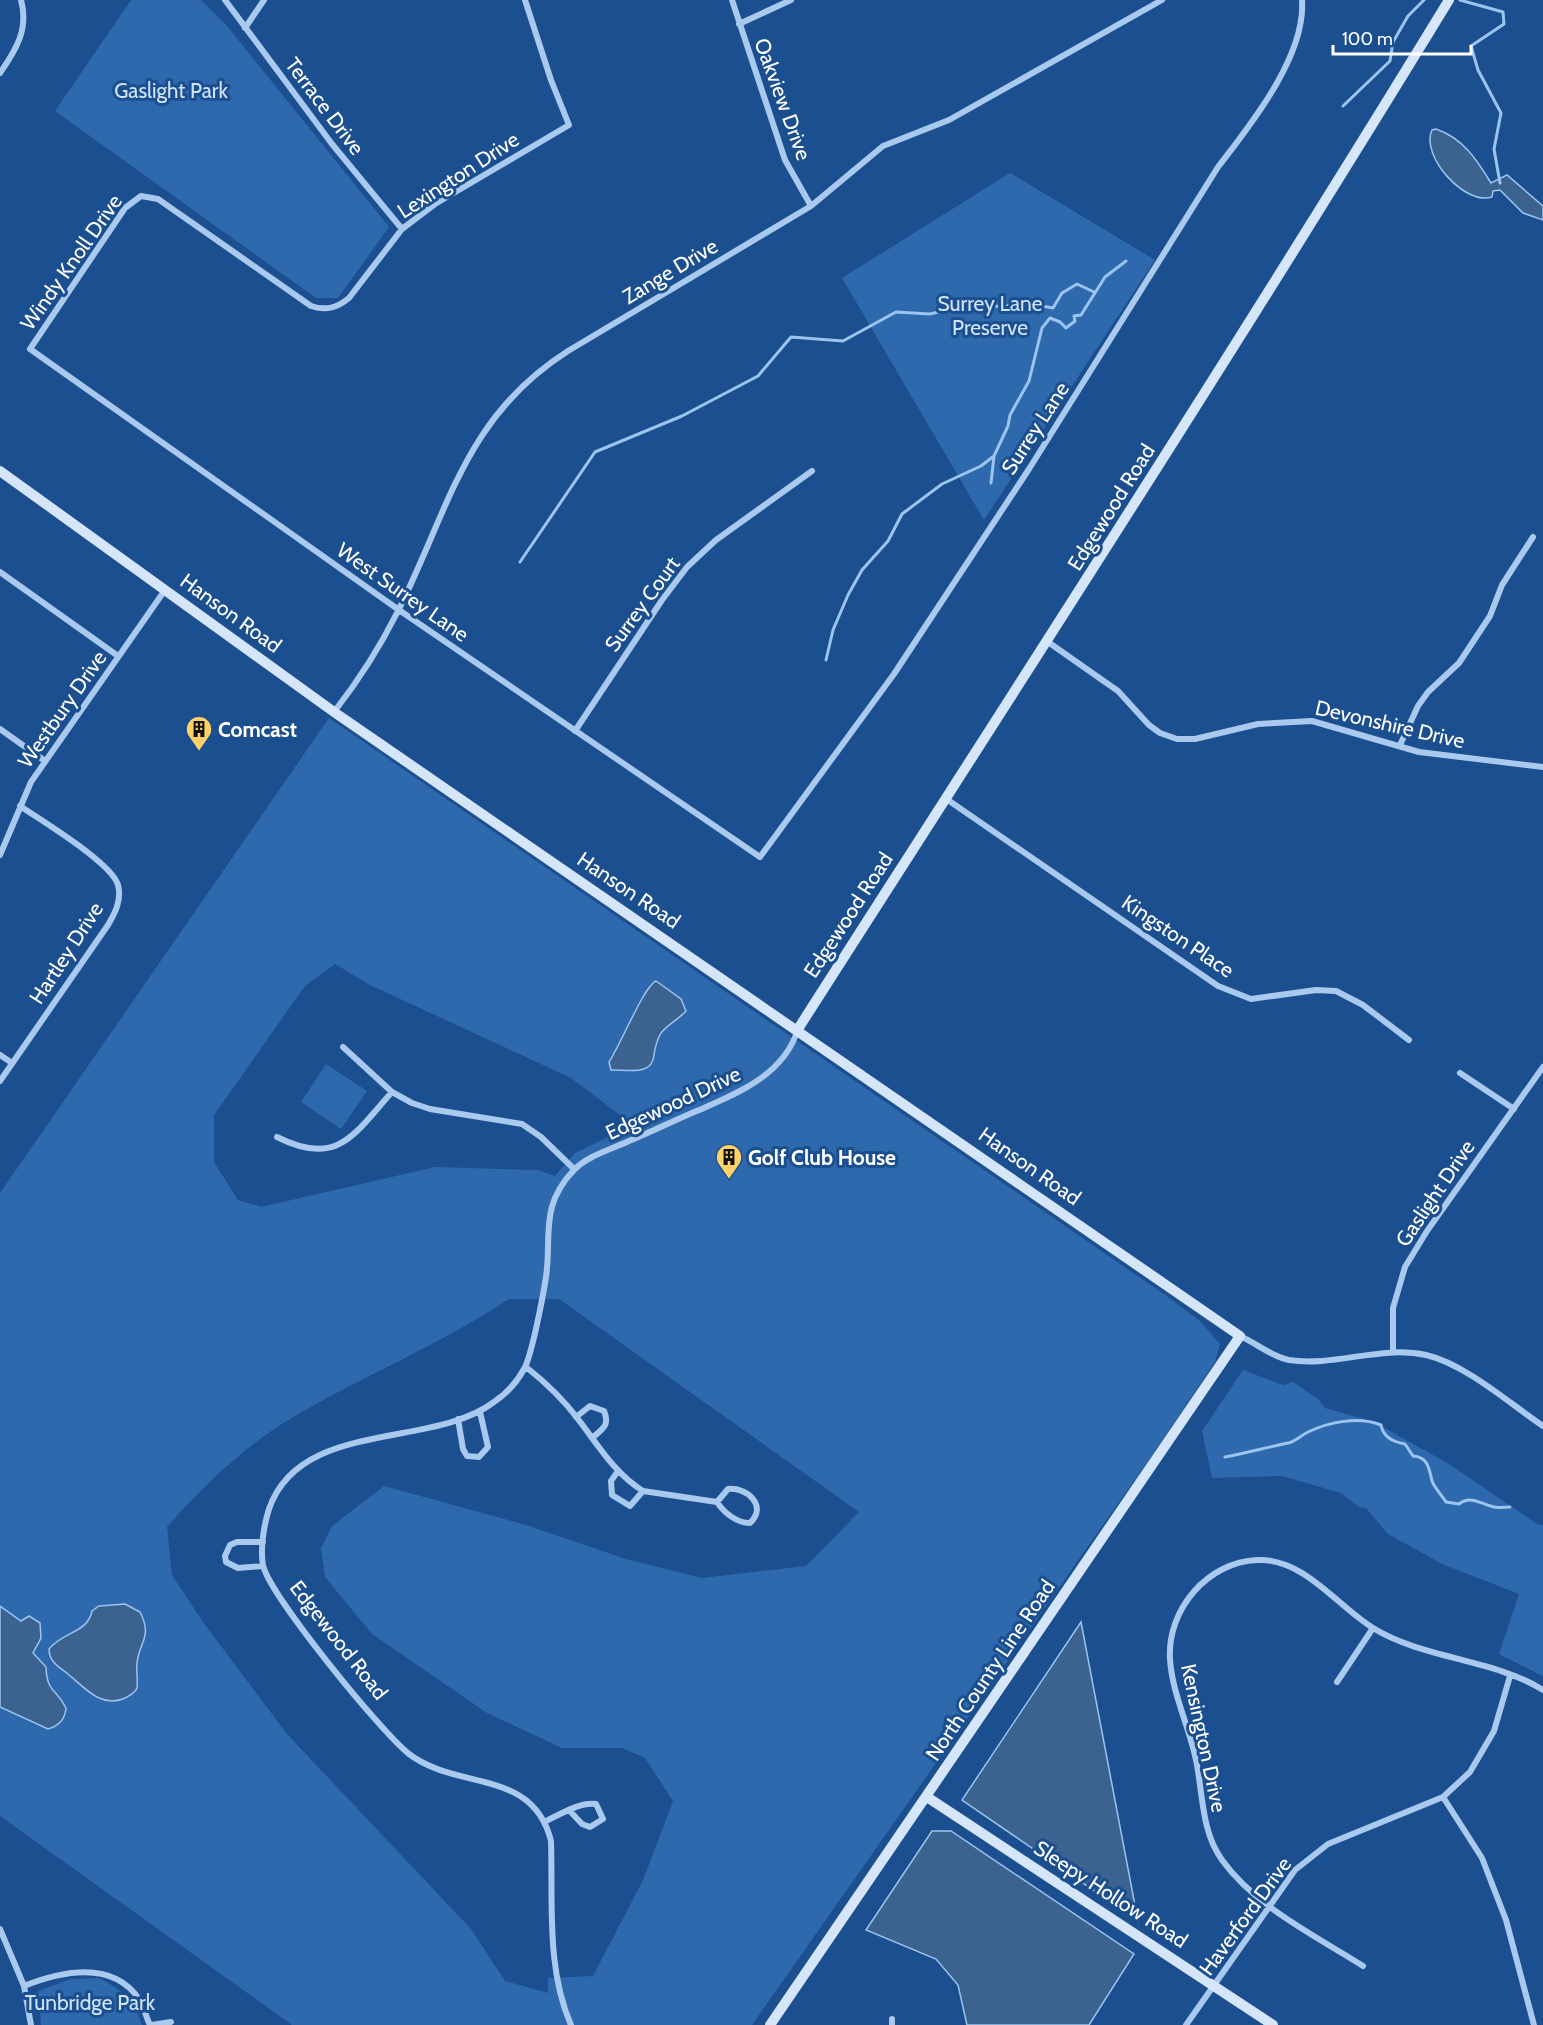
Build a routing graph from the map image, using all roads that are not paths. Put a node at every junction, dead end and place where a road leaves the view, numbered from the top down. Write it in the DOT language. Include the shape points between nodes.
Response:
graph roads {
  1 [pos="21,0"];
  2 [pos="225,0"];
  3 [pos="264,0"];
  4 [pos="525,0"];
  5 [pos="732,0"];
  6 [pos="791,0"];
  7 [pos="1162,0"];
  8 [pos="1302,0"];
  9 [pos="1449,1"];
  10 [pos="739,24"];
  11 [pos="245,28"];
  12 [pos="0,73"];
  13 [pos="141,196"];
  14 [pos="811,206"];
  15 [pos="402,229"];
  16 [pos="30,349"];
  17 [pos="0,471"];
  18 [pos="812,471"];
  19 [pos="1533,537"];
  20 [pos="0,572"];
  21 [pos="165,590"];
  22 [pos="399,610"];
  23 [pos="1048,642"];
  24 [pos="118,656"];
  25 [pos="334,712"];
  26 [pos="0,729"];
  27 [pos="575,731"];
  28 [pos="1400,746"];
  29 [pos="45,761"];
  30 [pos="1543,767"];
  31 [pos="945,798"];
  32 [pos="20,807"];
  33 [pos="0,855"];
  34 [pos="760,857"];
  35 [pos="798,1029"];
  36 [pos="1409,1040"];
  37 [pos="343,1047"];
  38 [pos="0,1055"];
  39 [pos="12,1063"];
  40 [pos="1543,1067"];
  41 [pos="1460,1073"];
  42 [pos="0,1081"];
  43 [pos="392,1092"];
  44 [pos="1514,1109"];
  45 [pos="277,1137"];
  46 [pos="574,1169"];
  47 [pos="1240,1336"];
  48 [pos="1393,1352"];
  49 [pos="526,1367"];
  50 [pos="480,1412"];
  51 [pos="576,1417"];
  52 [pos="458,1419"];
  53 [pos="1543,1426"];
  54 [pos="592,1438"];
  55 [pos="618,1471"];
  56 [pos="643,1491"];
  57 [pos="717,1502"];
  58 [pos="263,1542"];
  59 [pos="263,1566"];
  60 [pos="1373,1628"];
  61 [pos="1510,1676"];
  62 [pos="1337,1682"];
  63 [pos="1543,1690"];
  64 [pos="927,1797"];
  65 [pos="1443,1797"];
  66 [pos="570,1810"];
  67 [pos="546,1821"];
  68 [pos="1268,1905"];
  69 [pos="0,1929"];
  70 [pos="1363,1966"];
  71 [pos="24,1986"];
  72 [pos="1214,1986"];
  73 [pos="171,2022"];
  74 [pos="31,2025"];
  75 [pos="150,2025"];
  76 [pos="571,2025"];
  77 [pos="770,2025"];
  78 [pos="1186,2025"];
  79 [pos="1273,2025"];
  80 [pos="1534,2025"];
  1 -- 12 [label="street" via="20,40"];
  2 -- 11 [label="street, Terrace Drive"];
  3 -- 11 [label="street"];
  4 -- 15 [label="street, Lexington Drive" via="569,125 435,204"];
  5 -- 10 [label="street, Oakview Drive"];
  6 -- 10 [label="street"];
  7 -- 14 [label="street, Zange Drive" via="949,120 883,146"];
  8 -- 34 [label="street, Surrey Lane" via="1302,24 1293,47 1249,126 1218,167 1042,449 894,674"];
  9 -- 23 [label="street, Edgewood Road"];
  10 -- 14 [label="street, Oakview Drive" via="785,160"];
  11 -- 15 [label="street, Terrace Drive"];
  13 -- 15 [label="street, Lexington Drive" via="158,199 302,301 321,309 341,305 349,298"];
  13 -- 16 [label="street, Windy Knoll Drive" via="125,208"];
  14 -- 22 [label="street, Zange Drive" via="568,351 519,389 471,450"];
  16 -- 22 [label="street, West Surrey Lane"];
  17 -- 21 [label="street, Hanson Road"];
  18 -- 27 [label="street, Surrey Court" via="716,540 687,567"];
  19 -- 28 [label="street" via="1459,663 1418,706"];
  20 -- 24 [label="street"];
  21 -- 24 [label="street, Westbury Drive"];
  21 -- 25 [label="street, Hanson Road"];
  22 -- 25 [label="street, Zange Drive" via="368,666"];
  22 -- 27 [label="street, West Surrey Lane"];
  23 -- 28 [label="street, Devonshire Drive" via="1118,691 1149,725 1177,739 1294,720 1328,724"];
  23 -- 31 [label="street, Edgewood Road"];
  24 -- 29 [label="street, Westbury Drive"];
  25 -- 35 [label="street, Hanson Road"];
  26 -- 29 [label="street"];
  27 -- 34 [label="street, West Surrey Lane"];
  28 -- 30 [label="street, Devonshire Drive" via="1458,758"];
  29 -- 32 [label="street, Westbury Drive"];
  31 -- 35 [label="street, Edgewood Road"];
  31 -- 36 [label="street, Kingston Place" via="1218,986 1251,999 1336,991 1363,1005"];
  32 -- 33 [label="street, Westbury Drive"];
  32 -- 39 [label="street, Hartley Drive" via="103,864 114,877 119,894 108,926"];
  35 -- 46 [label="street, Edgewood Drive" via="778,1062 752,1086"];
  35 -- 47 [label="street, Hanson Road"];
  37 -- 43 [label="street"];
  38 -- 39 [label="street"];
  39 -- 42 [label="street, Hartley Drive"];
  40 -- 44 [label="street, Gaslight Drive"];
  41 -- 44 [label="street"];
  43 -- 45 [label="street" via="337,1147 301,1149"];
  43 -- 46 [label="street" via="430,1109 530,1128"];
  44 -- 48 [label="street, Gaslight Drive" via="1405,1267 1394,1308"];
  46 -- 49 [label="street, Edgewood Road" via="548,1220 546,1276"];
  47 -- 48 [label="street" via="1290,1360"];
  47 -- 64 [label="street, North County Line Road"];
  48 -- 53 [label="street" via="1426,1356 1459,1369"];
  49 -- 50 [label="street, Edgewood Road" via="512,1385"];
  49 -- 51 [label="street"];
  50 -- 52 [label="street, Edgewood Road"];
  50 -- 52 [label="street" via="488,1447 480,1457 467,1456"];
  51 -- 54 [label="street"];
  51 -- 54 [label="street" via="590,1406 604,1411 606,1427"];
  52 -- 58 [label="street, Edgewood Road" via="359,1443 307,1461 293,1472 271,1503"];
  54 -- 55 [label="street"];
  55 -- 56 [label="street"];
  55 -- 56 [label="street" via="611,1481 612,1495 630,1506"];
  56 -- 57 [label="street"];
  57 -- 57 [label="street" via="741,1523 750,1523 757,1517 755,1499 736,1488 728,1489"];
  58 -- 59 [label="street, Edgewood Road"];
  58 -- 59 [label="street" via="237,1542 230,1545 225,1556 226,1562 238,1568"];
  59 -- 67 [label="street, Edgewood Road" via="290,1613 409,1754 442,1772 506,1787 536,1808"];
  60 -- 61 [label="street, Kensington Drive" via="1412,1646"];
  60 -- 62 [label="street"];
  60 -- 68 [label="street, Kensington Drive" via="1298,1570 1264,1560 1225,1567 1211,1575 1190,1596 1174,1629 1171,1671 1191,1735 1211,1839 1239,1881"];
  61 -- 63 [label="street, Kensington Drive"];
  61 -- 65 [label="street, Haverford Drive" via="1494,1731 1470,1772"];
  64 -- 72 [label="street, Sleepy Hollow Road"];
  64 -- 77 [label="street, North County Line Road"];
  65 -- 68 [label="street, Haverford Drive" via="1328,1844 1295,1870"];
  65 -- 80 [label="street" via="1482,1858 1506,1920"];
  66 -- 66 [label="street" via="596,1804 603,1819 590,1827"];
  66 -- 67 [label="street"];
  67 -- 76 [label="street" via="551,1841 555,1969 561,2002"];
  68 -- 70 [label="street, Kensington Drive"];
  68 -- 72 [label="street, Haverford Drive"];
  69 -- 71 [label="street"];
  71 -- 74 [label="street"];
  71 -- 75 [label="street" via="68,1973 93,1972 116,1978 139,1999"];
  72 -- 78 [label="street, Haverford Drive"];
  72 -- 79 [label="street, Sleepy Hollow Road"];
  73 -- 75 [label="street"];
}
